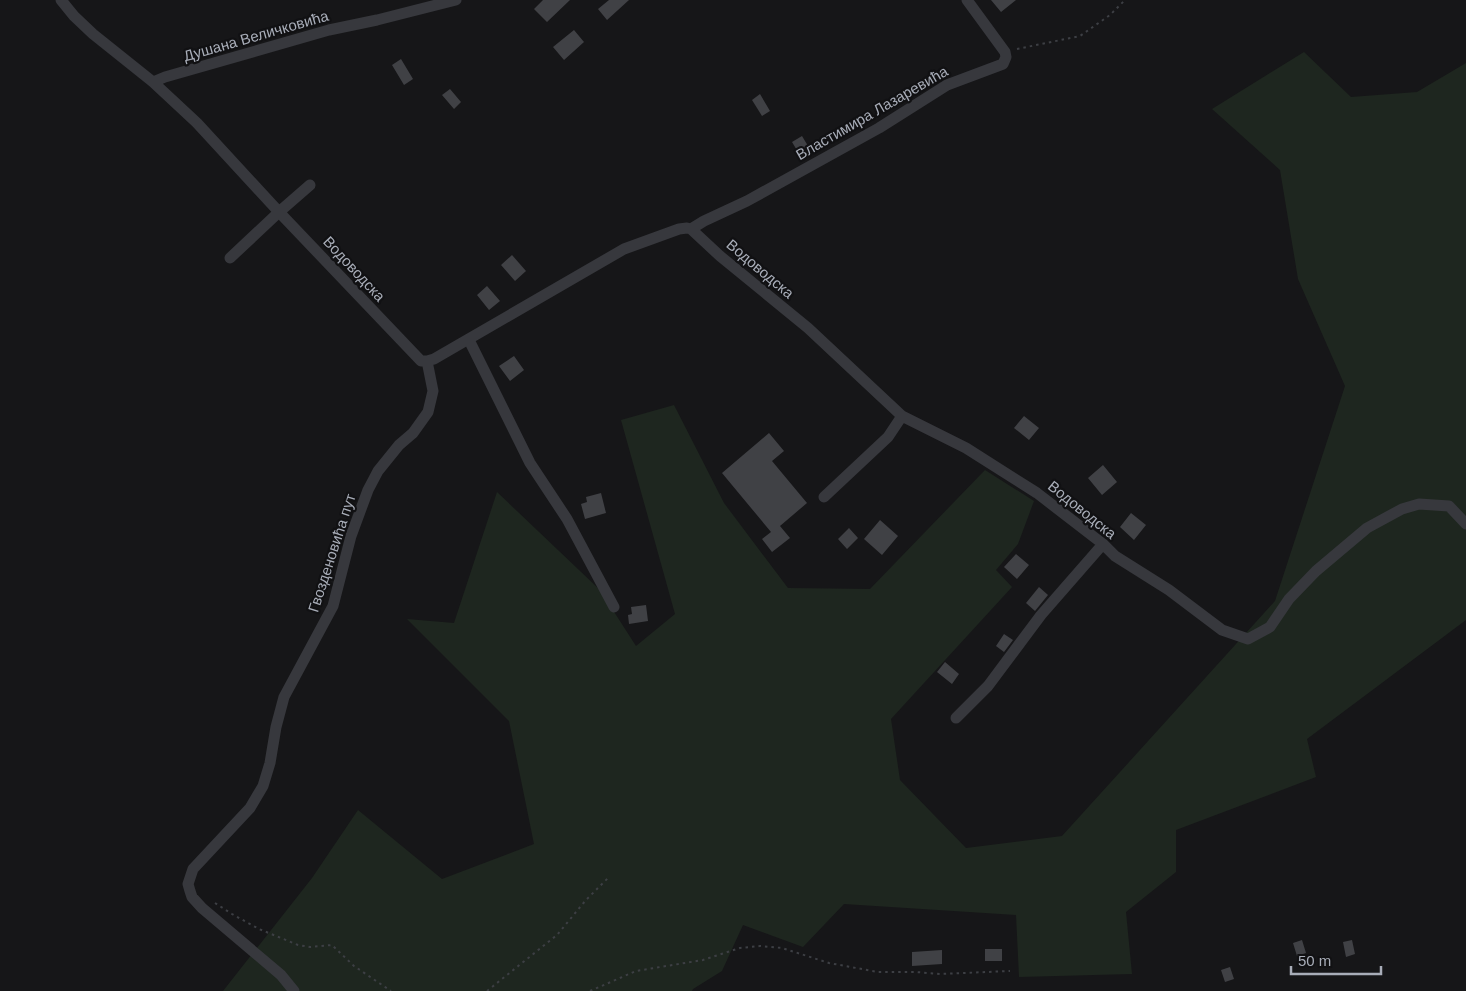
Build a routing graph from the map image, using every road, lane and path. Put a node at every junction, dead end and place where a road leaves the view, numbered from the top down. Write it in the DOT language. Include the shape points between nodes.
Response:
graph roads {
  1 [pos="61,0"];
  2 [pos="456,0"];
  3 [pos="967,0"];
  4 [pos="1125,0"];
  5 [pos="1005,52"];
  6 [pos="153,82"];
  7 [pos="310,185"];
  8 [pos="279,212"];
  9 [pos="691,229"];
  10 [pos="230,258"];
  11 [pos="468,340"];
  12 [pos="427,362"];
  13 [pos="902,416"];
  14 [pos="824,497"];
  15 [pos="1466,524"];
  16 [pos="1103,544"];
  17 [pos="614,607"];
  18 [pos="956,718"];
  19 [pos="608,878"];
  20 [pos="210,899"];
  21 [pos="1010,972"];
  22 [pos="294,991"];
  23 [pos="391,991"];
  24 [pos="487,991"];
  25 [pos="590,991"];
  1 -- 6 [label="street, Водоводска" via="92,34"];
  2 -- 6 [label="street, Душана Величковића" via="280,43"];
  3 -- 5 [label="street"];
  4 -- 5 [label="path" via="1080,36"];
  5 -- 9 [label="street, Властимира Лазаревића" via="1003,64 947,85 879,128 747,202"];
  6 -- 8 [label="street, Водоводска" via="197,123"];
  7 -- 8 [label="street"];
  8 -- 10 [label="street"];
  8 -- 12 [label="street, Водоводска" via="418,359"];
  9 -- 11 [label="street" via="679,229 624,249"];
  9 -- 13 [label="street, Водоводска" via="808,328"];
  11 -- 12 [label="street"];
  11 -- 17 [label="street" via="530,463 567,519"];
  12 -- 22 [label="street, Гвозденовића пут" via="433,390 428,412 378,471 368,490 351,536 333,606 284,697 263,786 250,808 193,869 188,884 192,897 202,908 281,975"];
  13 -- 14 [label="street" via="888,437"];
  13 -- 16 [label="street, Водоводска" via="966,448 1037,493"];
  15 -- 16 [label="street, Водоводска" via="1449,506 1420,504 1402,509 1367,528 1316,571 1289,599 1270,627 1248,639 1222,630 1169,590 1115,556"];
  16 -- 18 [label="street" via="1041,616 988,686"];
  19 -- 24 [label="path" via="557,935"];
  20 -- 23 [label="path" via="259,929 291,942 310,947 332,945 354,966"];
  21 -- 25 [label="path" via="878,972 829,963 782,948 760,946 636,971"];
}
